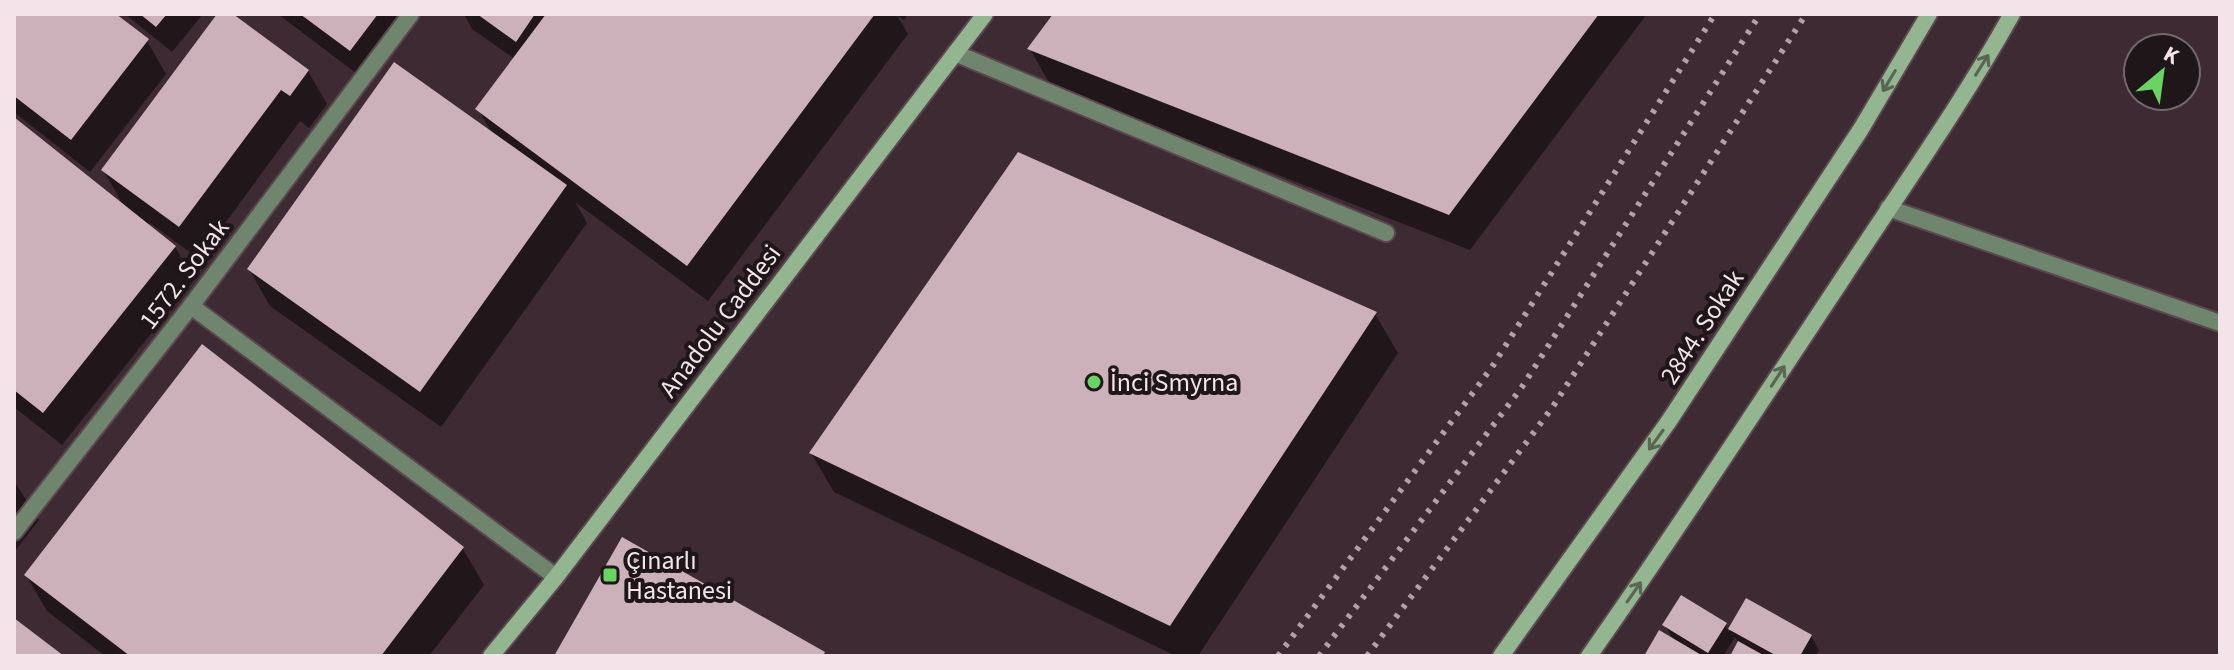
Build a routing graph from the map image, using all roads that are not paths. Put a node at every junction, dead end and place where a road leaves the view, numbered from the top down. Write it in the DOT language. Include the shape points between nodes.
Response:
graph roads {
  1 [pos="411,14"];
  2 [pos="985,14"];
  3 [pos="1929,14"];
  4 [pos="2012,14"];
  5 [pos="955,53"];
  6 [pos="1888,208"];
  7 [pos="1386,233"];
  8 [pos="191,306"];
  9 [pos="2220,323"];
  10 [pos="14,532"];
  11 [pos="556,577"];
  12 [pos="491,656"];
  13 [pos="1501,656"];
  14 [pos="1589,656"];
  1 -- 8 [label="street, 1572. Sokak"];
  2 -- 5 [label="main road, Anadolu Caddesi"];
  3 -- 13 [label="main road, 2844. Sokak, one-way" via="1861,129 1669,421"];
  6 -- 4 [label="main road, one-way"];
  5 -- 7 [label="street"];
  5 -- 11 [label="main road, Anadolu Caddesi"];
  6 -- 9 [label="street"];
  14 -- 6 [label="main road, one-way"];
  8 -- 10 [label="street, 1572. Sokak"];
  8 -- 11 [label="street"];
  11 -- 12 [label="main road, Anadolu Caddesi"];
}
